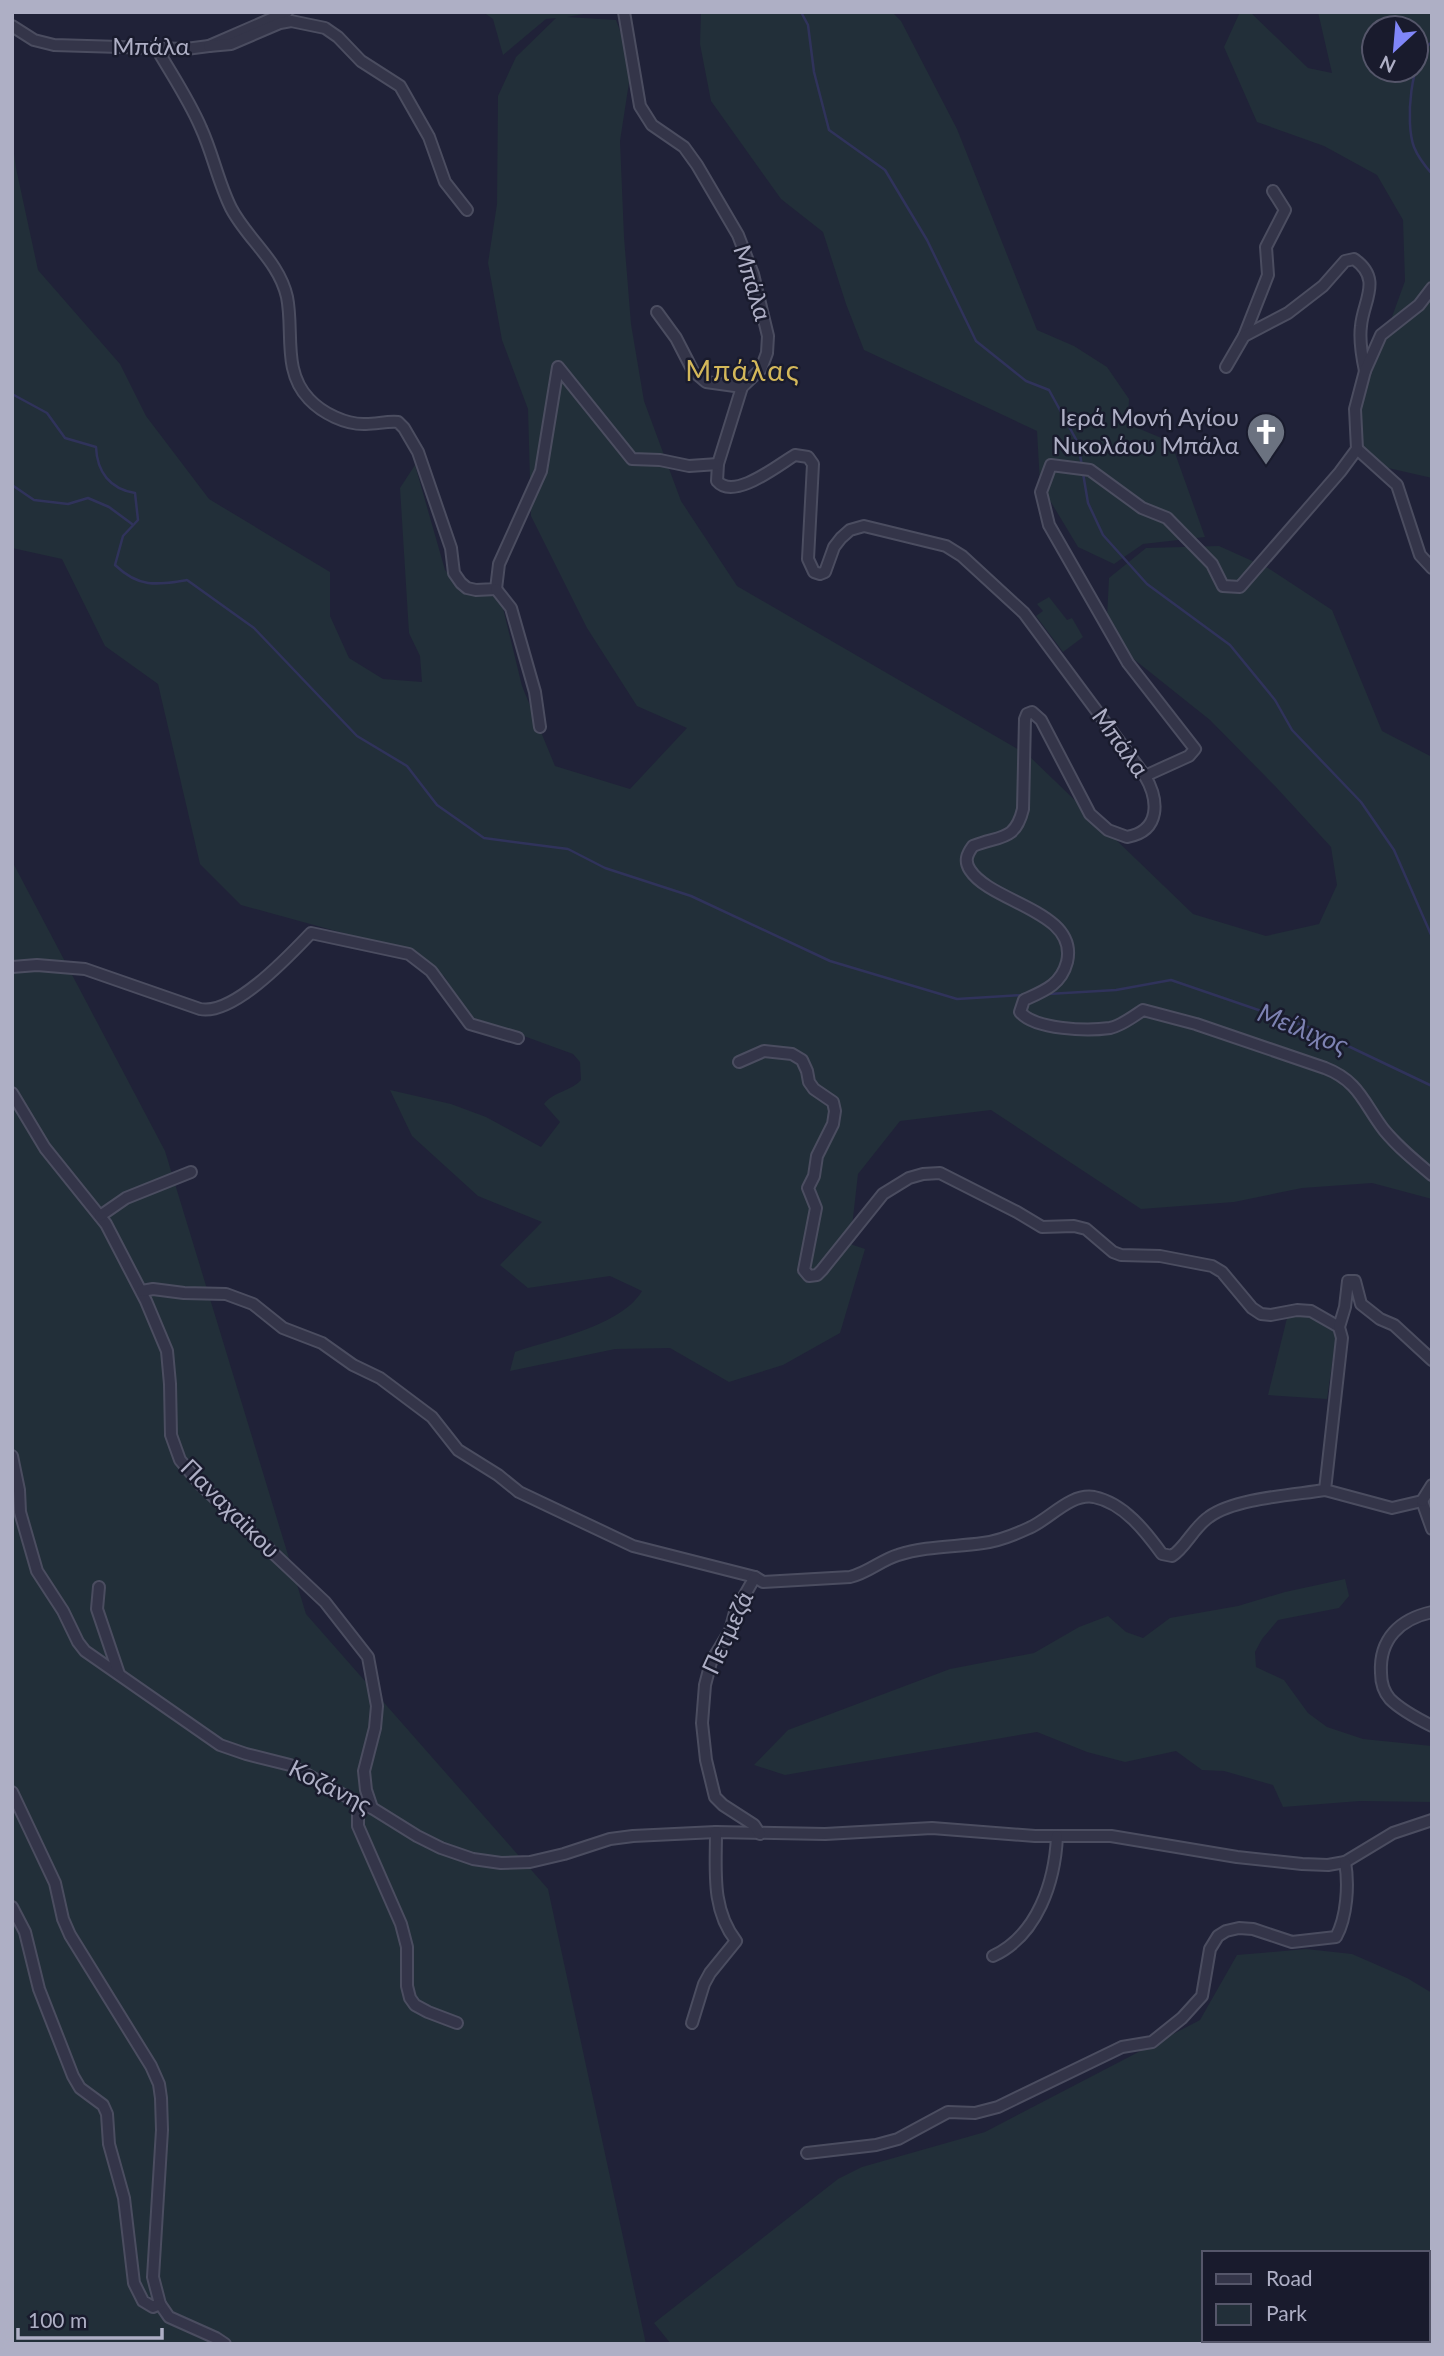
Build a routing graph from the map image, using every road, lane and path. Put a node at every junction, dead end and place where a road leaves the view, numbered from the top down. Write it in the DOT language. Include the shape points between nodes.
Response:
graph roads {
  1 [pos="287,12"];
  2 [pos="624,12"];
  3 [pos="12,26"];
  4 [pos="209,46"];
  5 [pos="157,49"];
  6 [pos="1273,191"];
  7 [pos="467,210"];
  8 [pos="1432,288"];
  9 [pos="657,312"];
  10 [pos="1244,336"];
  11 [pos="1226,367"];
  12 [pos="1365,371"];
  13 [pos="742,387"];
  14 [pos="1357,449"];
  15 [pos="718,464"];
  16 [pos="1432,568"];
  17 [pos="496,589"];
  18 [pos="540,727"];
  19 [pos="1145,776"];
  20 [pos="12,967"];
  21 [pos="518,1038"];
  22 [pos="739,1062"];
  23 [pos="12,1093"];
  24 [pos="191,1172"];
  25 [pos="1432,1175"];
  26 [pos="100,1216"];
  27 [pos="142,1291"];
  28 [pos="1339,1327"];
  29 [pos="1432,1360"];
  30 [pos="12,1456"];
  31 [pos="1432,1485"];
  32 [pos="1325,1490"];
  33 [pos="1422,1501"];
  34 [pos="1432,1529"];
  35 [pos="755,1577"];
  36 [pos="99,1587"];
  37 [pos="1432,1612"];
  38 [pos="119,1674"];
  39 [pos="1432,1726"];
  40 [pos="12,1792"];
  41 [pos="358,1803"];
  42 [pos="372,1808"];
  43 [pos="1432,1820"];
  44 [pos="716,1832"];
  45 [pos="761,1834"];
  46 [pos="1057,1836"];
  47 [pos="1345,1862"];
  48 [pos="12,1907"];
  49 [pos="993,1956"];
  50 [pos="457,2023"];
  51 [pos="692,2023"];
  52 [pos="807,2153"];
  53 [pos="160,2304"];
  54 [pos="225,2344"];
  1 -- 4 [label="street, Μπάλα"];
  2 -- 13 [label="street, Μπάλα" via="640,106 652,125 684,148 697,165 738,235 753,274 768,336 767,353 761,369"];
  3 -- 5 [label="street, Μπάλα" via="34,40 54,45"];
  4 -- 5 [label="street, Μπάλα"];
  4 -- 7 [label="street" via="231,44 291,21 325,28 361,61 400,86 429,136 444,182"];
  5 -- 17 [label="street" via="201,127 232,210 277,272 288,309 291,362 306,396 318,408 351,422 390,421 404,428 418,452 451,548 454,573 467,588"];
  6 -- 10 [label="street" via="1285,210 1266,247 1268,275"];
  8 -- 12 [label="street" via="1419,305 1381,335"];
  9 -- 13 [label="street" via="693,372 706,382"];
  10 -- 11 [label="street"];
  10 -- 12 [label="street" via="1288,313 1323,286 1345,261 1354,259 1367,273 1370,285 1360,329"];
  12 -- 14 [label="street" via="1355,409"];
  13 -- 15 [label="street, Μπάλα"];
  14 -- 16 [label="street" via="1397,485 1420,555"];
  14 -- 19 [label="street" via="1240,587 1223,586 1212,564 1167,518 1142,508 1089,470 1051,465 1041,492 1049,525 1128,663 1195,749"];
  15 -- 17 [label="street" via="689,466 632,459 558,367 541,471 499,564"];
  15 -- 19 [label="street, Μπάλα" via="718,481 729,489 795,455 808,457 813,464 808,559 814,572 825,572 841,538 864,526 946,545 962,556 1024,612"];
  17 -- 18 [label="street" via="511,608"];
  19 -- 25 [label="street, Μπάλα" via="1156,801 1150,822 1135,836 1117,835 1090,814 1041,720 1036,713 1027,714 1020,821 1006,837 973,846 966,863 972,874 989,886 1048,919 1066,944 1068,957 1059,981 1024,1000 1020,1012 1057,1027 1112,1028 1143,1010 1340,1073 1362,1094 1384,1129"];
  20 -- 21 [label="street" via="85,969 212,1010 266,979 311,933 410,954 431,971 470,1024"];
  22 -- 28 [label="street" via="764,1051 792,1054 802,1060 814,1089 833,1102 833,1124 808,1188 816,1208 804,1270 809,1276 822,1270 883,1194 909,1178 940,1172 1042,1227 1086,1229 1121,1255 1160,1256 1212,1266 1261,1314 1311,1311"];
  23 -- 26 [label="street, Παναχαϊκου" via="45,1148"];
  24 -- 26 [label="street" via="126,1198"];
  26 -- 27 [label="street, Παναχαϊκου"];
  27 -- 35 [label="street" via="226,1294 253,1304 283,1328 322,1343 353,1366 380,1378 432,1417 457,1450 519,1492 634,1546"];
  27 -- 42 [label="street, Παναχαϊκου" via="167,1351 171,1435 180,1460 325,1602 368,1657 377,1706 364,1771"];
  28 -- 29 [label="street" via="1347,1282 1353,1280 1361,1304 1394,1325"];
  28 -- 32 [label="street" via="1342,1338"];
  30 -- 38 [label="street, Κοζάνης" via="20,1512 37,1571 85,1651"];
  31 -- 33 [label="street"];
  32 -- 33 [label="street" via="1392,1508"];
  32 -- 35 [label="street" via="1261,1499 1219,1511 1197,1527 1172,1556 1162,1554 1129,1517 1105,1500 1088,1496 1077,1497 1041,1522 1009,1536 898,1555 855,1576 776,1582"];
  33 -- 34 [label="street"];
  35 -- 45 [label="street, Πετμεζά" via="711,1662 702,1723 715,1797"];
  36 -- 38 [label="street" via="97,1609"];
  37 -- 39 [label="street" via="1394,1630 1381,1660 1389,1698"];
  38 -- 41 [label="street, Κοζάνης" via="220,1745 290,1765"];
  40 -- 53 [label="street" via="55,1883 70,1935 160,2086 153,2277"];
  41 -- 42 [label="street, Κοζάνης"];
  41 -- 50 [label="street" via="358,1826 401,1924 410,1998 428,2012"];
  42 -- 44 [label="street, Κοζάνης" via="441,1848 501,1864 564,1854 618,1837"];
  43 -- 47 [label="street" via="1393,1833"];
  44 -- 45 [label="street, Κοζάνης"];
  44 -- 51 [label="street" via="721,1917 736,1941 704,1984"];
  45 -- 46 [label="street, Κοζάνης" via="932,1828"];
  46 -- 47 [label="street, Κοζάνης" via="1111,1836 1292,1863"];
  46 -- 49 [label="street" via="1052,1877 1036,1915 1014,1942"];
  47 -- 52 [label="street" via="1347,1880 1336,1937 1295,1942 1253,1929 1223,1933 1209,1952 1202,1996 1152,2042 1122,2048 998,2107 975,2113 948,2112 876,2145"];
  48 -- 53 [label="street" via="25,1932 38,1989 73,2076 107,2114 137,2293 148,2305"];
  53 -- 54 [label="street" via="169,2317"];
}
